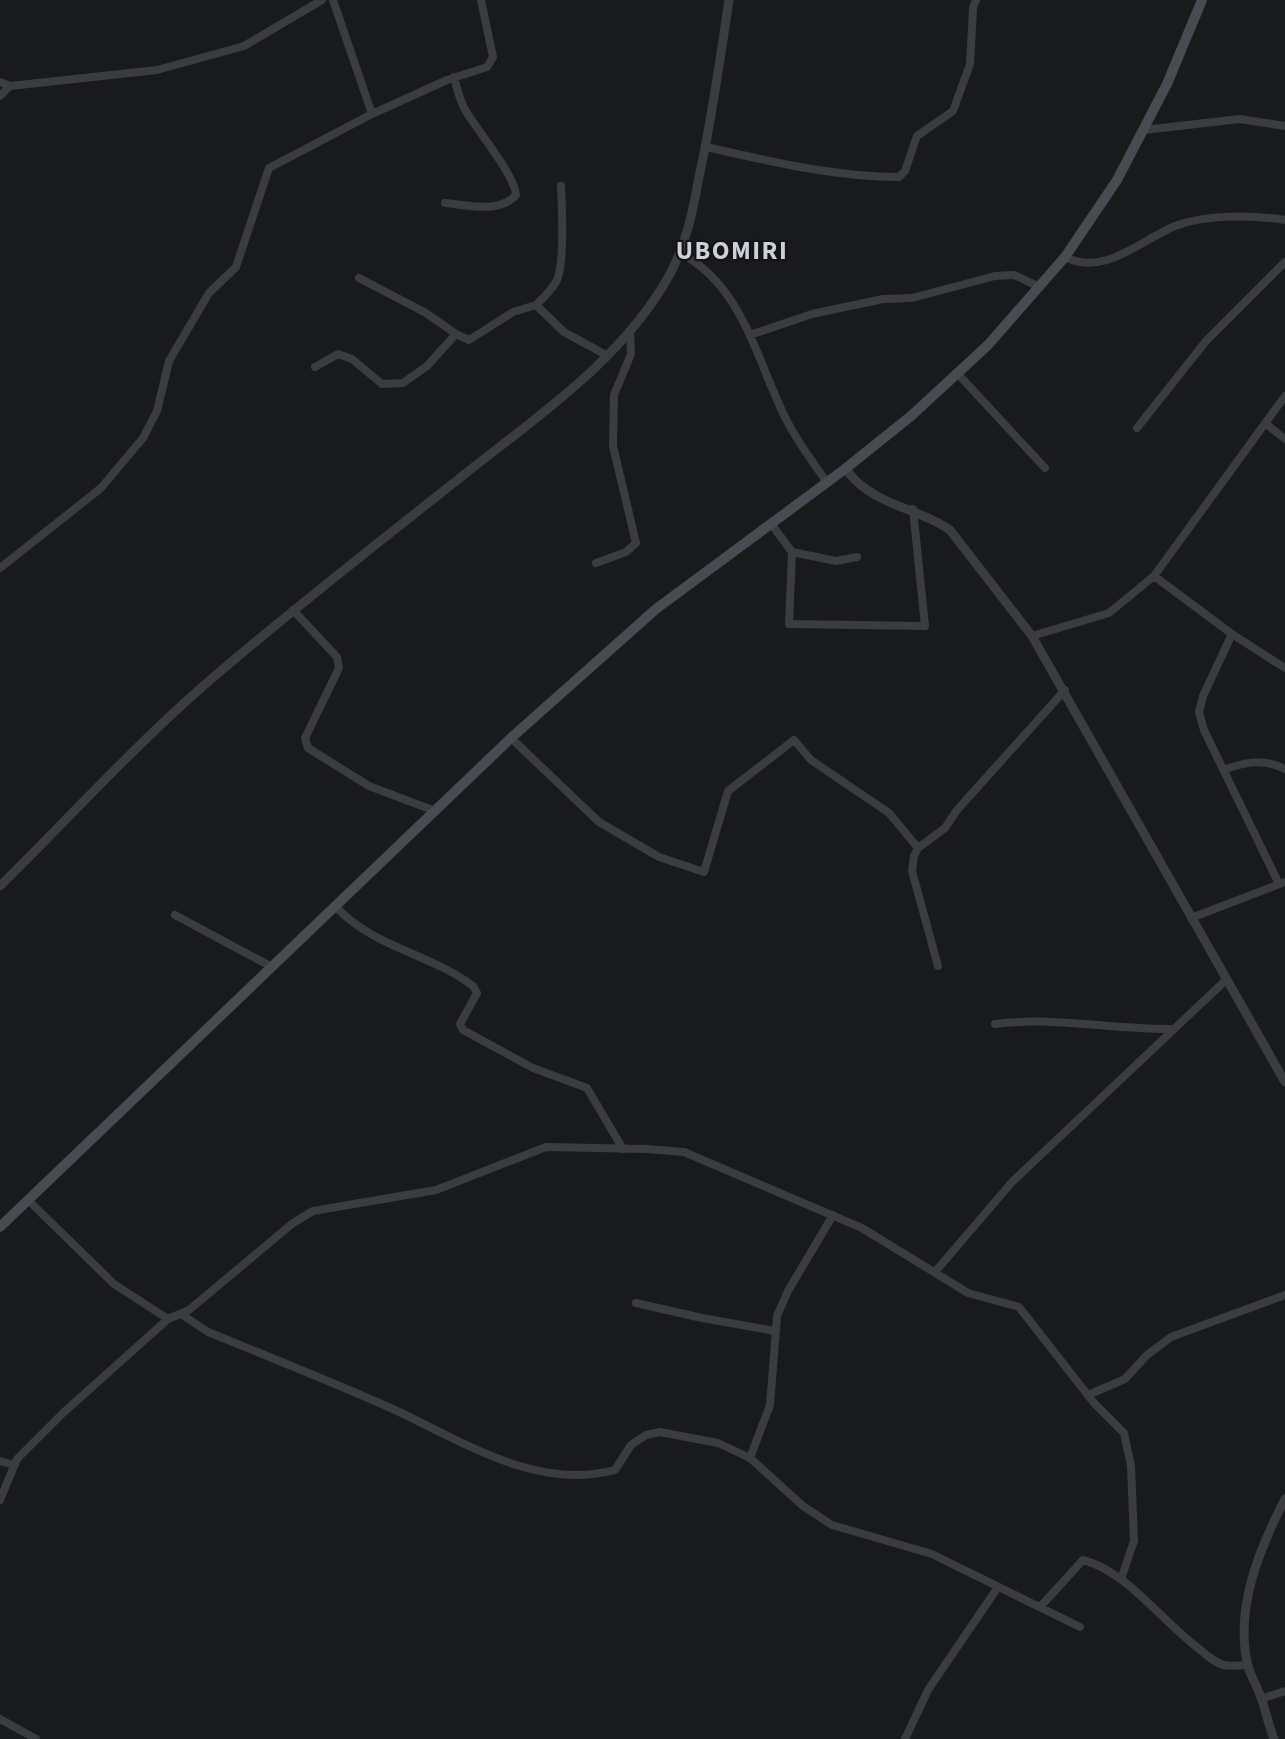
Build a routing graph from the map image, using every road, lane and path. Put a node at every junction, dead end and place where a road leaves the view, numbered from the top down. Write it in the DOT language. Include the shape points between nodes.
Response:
graph roads {
  1 [pos="322,0"];
  2 [pos="333,0"];
  3 [pos="482,0"];
  4 [pos="729,0"];
  5 [pos="976,0"];
  6 [pos="1202,0"];
  7 [pos="454,77"];
  8 [pos="0,82"];
  9 [pos="10,86"];
  10 [pos="0,96"];
  11 [pos="372,114"];
  12 [pos="1285,126"];
  13 [pos="1144,130"];
  14 [pos="706,147"];
  15 [pos="561,186"];
  16 [pos="445,203"];
  17 [pos="1285,220"];
  18 [pos="680,253"];
  19 [pos="1065,257"];
  20 [pos="1285,262"];
  21 [pos="359,278"];
  22 [pos="1040,287"];
  23 [pos="536,305"];
  24 [pos="630,331"];
  25 [pos="456,334"];
  26 [pos="750,335"];
  27 [pos="606,355"];
  28 [pos="315,367"];
  29 [pos="958,374"];
  30 [pos="1285,396"];
  31 [pos="1265,423"];
  32 [pos="1137,428"];
  33 [pos="1285,438"];
  34 [pos="1045,468"];
  35 [pos="845,469"];
  36 [pos="827,483"];
  37 [pos="913,510"];
  38 [pos="772,525"];
  39 [pos="792,552"];
  40 [pos="857,557"];
  41 [pos="596,563"];
  42 [pos="0,568"];
  43 [pos="1154,576"];
  44 [pos="293,610"];
  45 [pos="1232,634"];
  46 [pos="1032,636"];
  47 [pos="1285,668"];
  48 [pos="1065,690"];
  49 [pos="511,738"];
  50 [pos="1285,769"];
  51 [pos="1223,770"];
  52 [pos="435,811"];
  53 [pos="918,848"];
  54 [pos="1282,883"];
  55 [pos="0,886"];
  56 [pos="335,906"];
  57 [pos="176,915"];
  58 [pos="1191,918"];
  59 [pos="938,966"];
  60 [pos="272,967"];
  61 [pos="1226,980"];
  62 [pos="995,1024"];
  63 [pos="1174,1029"];
  64 [pos="1285,1082"];
  65 [pos="622,1149"];
  66 [pos="28,1200"];
  67 [pos="833,1215"];
  68 [pos="0,1227"];
  69 [pos="935,1272"];
  70 [pos="1285,1295"];
  71 [pos="636,1302"];
  72 [pos="181,1314"];
  73 [pos="168,1319"];
  74 [pos="775,1331"];
  75 [pos="1088,1395"];
  76 [pos="750,1458"];
  77 [pos="0,1461"];
  78 [pos="15,1466"];
  79 [pos="1285,1499"];
  80 [pos="0,1500"];
  81 [pos="1121,1579"];
  82 [pos="998,1587"];
  83 [pos="1040,1607"];
  84 [pos="1080,1627"];
  85 [pos="1248,1665"];
  86 [pos="1285,1691"];
  87 [pos="1261,1699"];
  88 [pos="0,1719"];
  89 [pos="36,1739"];
  90 [pos="905,1739"];
  91 [pos="1274,1739"];
  1 -- 9 [label="street" via="244,46 157,70"];
  2 -- 11 [label="street"];
  3 -- 7 [label="street" via="491,63"];
  4 -- 14 [label="street"];
  5 -- 14 [label="street" via="969,64 953,111 917,136 905,171 899,177 771,162"];
  6 -- 13 [label="main road"];
  7 -- 11 [label="street"];
  7 -- 16 [label="street" via="463,106 511,179 516,195 504,204 483,207"];
  8 -- 9 [label="street"];
  9 -- 10 [label="street"];
  11 -- 42 [label="street" via="269,168 236,267 209,293 169,361 157,411 143,438 101,488"];
  12 -- 13 [label="street" via="1240,119"];
  13 -- 19 [label="main road" via="1117,180"];
  14 -- 18 [label="street"];
  15 -- 23 [label="street" via="558,278"];
  17 -- 19 [label="street" via="1202,220 1176,226 1129,252 1094,263 1077,263"];
  18 -- 24 [label="street" via="655,300"];
  18 -- 26 [label="street" via="720,284"];
  19 -- 22 [label="main road"];
  20 -- 32 [label="street" via="1206,341"];
  21 -- 25 [label="street" via="426,313"];
  22 -- 26 [label="street" via="1014,275 995,276 912,298 883,299 812,314"];
  22 -- 29 [label="main road"];
  23 -- 25 [label="street" via="513,312 469,340"];
  23 -- 27 [label="street" via="564,332"];
  24 -- 27 [label="street"];
  24 -- 41 [label="street" via="631,354 614,395 613,446 636,543 626,552"];
  25 -- 28 [label="street" via="427,366 404,383 382,384 352,359 338,354"];
  26 -- 36 [label="street" via="788,424"];
  27 -- 44 [label="street" via="550,406"];
  29 -- 34 [label="street"];
  29 -- 35 [label="main road"];
  30 -- 31 [label="street"];
  31 -- 33 [label="street"];
  31 -- 43 [label="street"];
  35 -- 36 [label="main road"];
  35 -- 37 [label="street" via="862,487"];
  36 -- 38 [label="main road"];
  37 -- 39 [label="street" via="925,626 789,624"];
  37 -- 46 [label="street" via="950,530"];
  38 -- 39 [label="street"];
  38 -- 49 [label="main road" via="656,609"];
  39 -- 40 [label="street" via="836,561"];
  43 -- 45 [label="street"];
  43 -- 46 [label="street" via="1108,613"];
  44 -- 52 [label="street" via="337,657 339,668 305,738 308,748 369,786"];
  44 -- 55 [label="street" via="173,713"];
  45 -- 47 [label="street"];
  45 -- 51 [label="street" via="1198,712"];
  46 -- 48 [label="street"];
  48 -- 53 [label="street" via="945,828"];
  48 -- 58 [label="street"];
  49 -- 52 [label="main road"];
  49 -- 53 [label="street" via="599,822 658,857 704,872 728,791 795,740 811,760 889,813"];
  50 -- 51 [label="street" via="1259,761"];
  51 -- 54 [label="street"];
  52 -- 56 [label="main road"];
  53 -- 59 [label="street" via="912,871"];
  54 -- 58 [label="street"];
  56 -- 60 [label="main road"];
  56 -- 65 [label="street" via="360,930 444,967 473,986 477,993 462,1016 463,1030 532,1068 587,1088"];
  57 -- 60 [label="street"];
  58 -- 61 [label="street"];
  60 -- 66 [label="main road"];
  61 -- 63 [label="street"];
  61 -- 64 [label="street"];
  62 -- 63 [label="street" via="1030,1021"];
  63 -- 69 [label="street" via="1012,1182"];
  65 -- 67 [label="street" via="684,1152"];
  65 -- 72 [label="street" via="546,1147 436,1190 313,1211"];
  66 -- 68 [label="main road"];
  66 -- 73 [label="street" via="114,1284"];
  67 -- 69 [label="street"];
  67 -- 74 [label="street" via="788,1291"];
  69 -- 75 [label="street" via="968,1293 1019,1306"];
  70 -- 75 [label="street" via="1171,1337 1125,1379"];
  71 -- 74 [label="street"];
  72 -- 73 [label="street"];
  72 -- 76 [label="street" via="208,1332 393,1409 481,1454 561,1475 592,1476 615,1470 631,1445 660,1432 718,1443"];
  73 -- 78 [label="street" via="63,1413 17,1459"];
  74 -- 76 [label="street" via="770,1405"];
  75 -- 81 [label="street" via="1124,1433 1131,1466 1134,1541"];
  76 -- 82 [label="street" via="803,1506 832,1525 932,1554"];
  77 -- 78 [label="street"];
  78 -- 80 [label="street"];
  79 -- 85 [label="street" via="1268,1533 1247,1600"];
  81 -- 83 [label="street" via="1099,1563 1083,1560"];
  81 -- 85 [label="street" via="1169,1625 1223,1665"];
  82 -- 83 [label="street"];
  82 -- 90 [label="street" via="928,1690"];
  83 -- 84 [label="street"];
  85 -- 87 [label="street"];
  86 -- 87 [label="street"];
  87 -- 91 [label="street"];
  88 -- 89 [label="street"];
}
